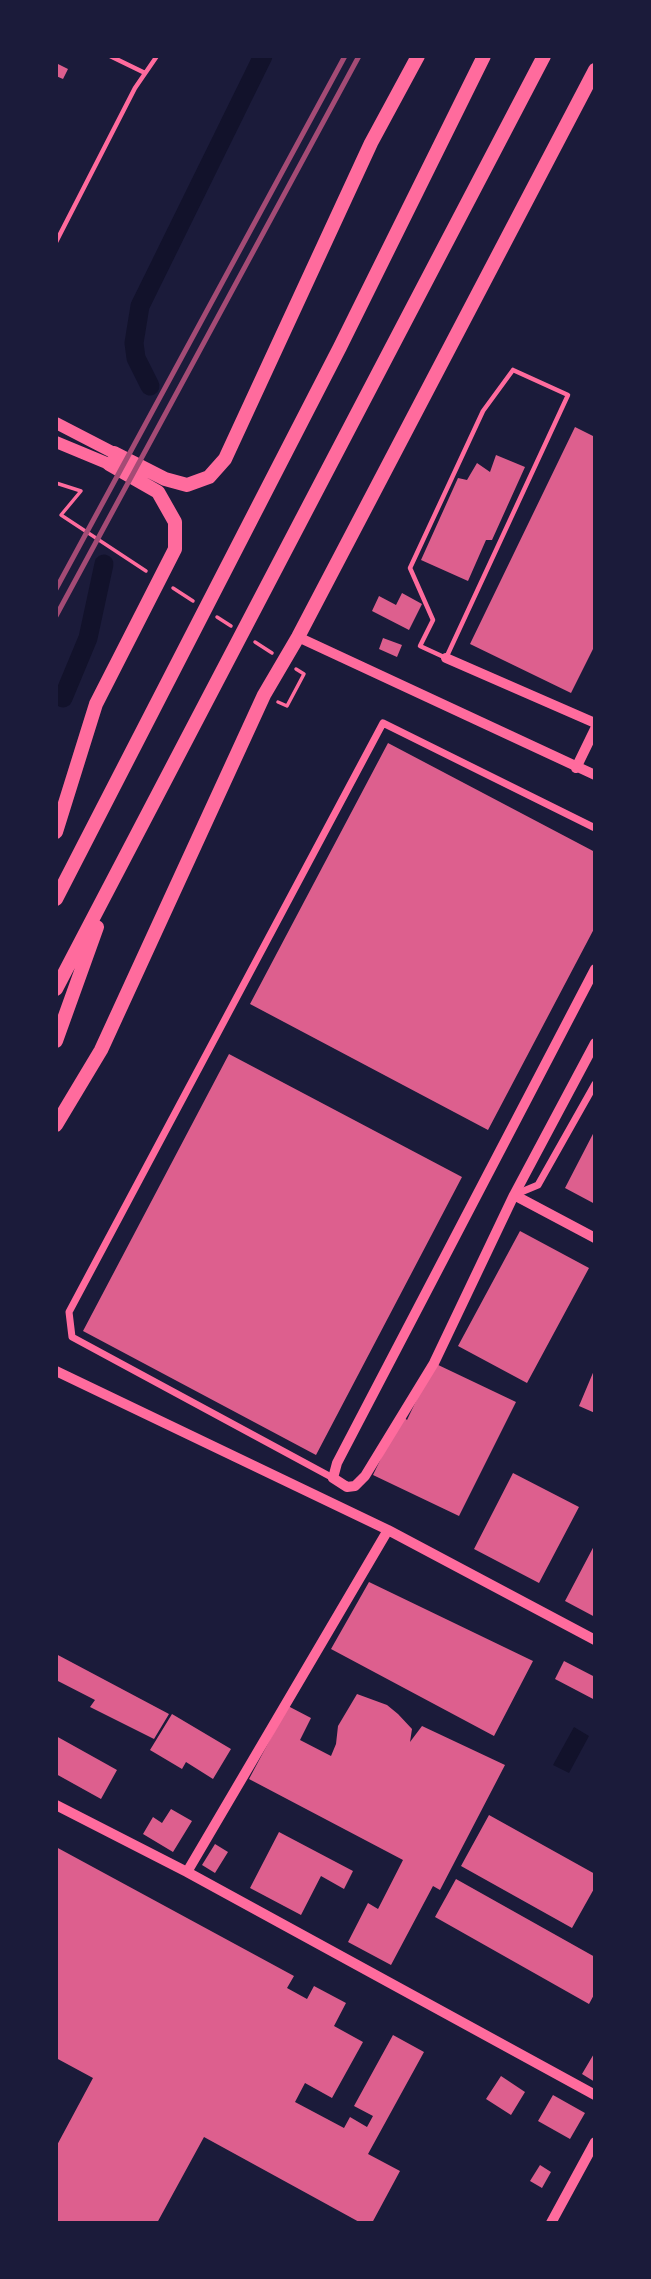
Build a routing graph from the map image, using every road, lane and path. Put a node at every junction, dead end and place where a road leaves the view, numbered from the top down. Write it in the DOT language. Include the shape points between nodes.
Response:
graph roads {
  1 [pos="110,56"];
  2 [pos="157,56"];
  3 [pos="418,56"];
  4 [pos="484,56"];
  5 [pos="544,56"];
  6 [pos="595,70"];
  7 [pos="145,73"];
  8 [pos="56,242"];
  9 [pos="56,423"];
  10 [pos="56,442"];
  11 [pos="112,458"];
  12 [pos="56,483"];
  13 [pos="154,576"];
  14 [pos="165,583"];
  15 [pos="200,606"];
  16 [pos="212,614"];
  17 [pos="235,629"];
  18 [pos="247,636"];
  19 [pos="298,637"];
  20 [pos="446,658"];
  21 [pos="281,659"];
  22 [pos="293,667"];
  23 [pos="287,706"];
  24 [pos="595,723"];
  25 [pos="595,729"];
  26 [pos="576,768"];
  27 [pos="595,775"];
  28 [pos="595,828"];
  29 [pos="56,832"];
  30 [pos="117,875"];
  31 [pos="56,900"];
  32 [pos="595,969"];
  33 [pos="56,989"];
  34 [pos="56,1041"];
  35 [pos="595,1043"];
  36 [pos="595,1084"];
  37 [pos="56,1125"];
  38 [pos="514,1195"];
  39 [pos="595,1238"];
  40 [pos="56,1371"];
  41 [pos="333,1478"];
  42 [pos="388,1530"];
  43 [pos="595,1640"];
  44 [pos="56,1805"];
  45 [pos="187,1872"];
  46 [pos="595,2095"];
  47 [pos="595,2142"];
  48 [pos="551,2223"];
  1 -- 7 [label="lane"];
  2 -- 7 [label="lane"];
  3 -- 11 [label="main road" via="371,142 225,458 209,477 187,485"];
  4 -- 31 [label="main road" via="341,347"];
  5 -- 30 [label="main road"];
  6 -- 19 [label="main road"];
  7 -- 8 [label="lane"];
  9 -- 11 [label="main road"];
  10 -- 11 [label="main road"];
  11 -- 29 [label="main road" via="158,492 175,522 175,549 96,704"];
  12 -- 13 [label="path" via="81,491 61,515"];
  14 -- 15 [label="path"];
  16 -- 17 [label="path"];
  18 -- 21 [label="path"];
  19 -- 26 [label="street"];
  19 -- 37 [label="main road" via="264,695 101,1050"];
  20 -- 20 [label="lane" via="568,395 513,370 483,411 410,568 433,620 420,646"];
  20 -- 24 [label="street"];
  22 -- 23 [label="path" via="304,674"];
  25 -- 26 [label="street"];
  26 -- 27 [label="street"];
  28 -- 41 [label="street" via="383,723 69,1312 72,1337"];
  30 -- 33 [label="main road"];
  30 -- 34 [label="main road"];
  32 -- 41 [label="street"];
  35 -- 38 [label="street"];
  36 -- 38 [label="street" via="538,1185"];
  38 -- 39 [label="street"];
  38 -- 41 [label="street" via="433,1363 365,1476 347,1487"];
  40 -- 42 [label="street"];
  42 -- 43 [label="street"];
  42 -- 45 [label="street"];
  44 -- 45 [label="street"];
  45 -- 46 [label="street"];
  47 -- 48 [label="street"];
}
